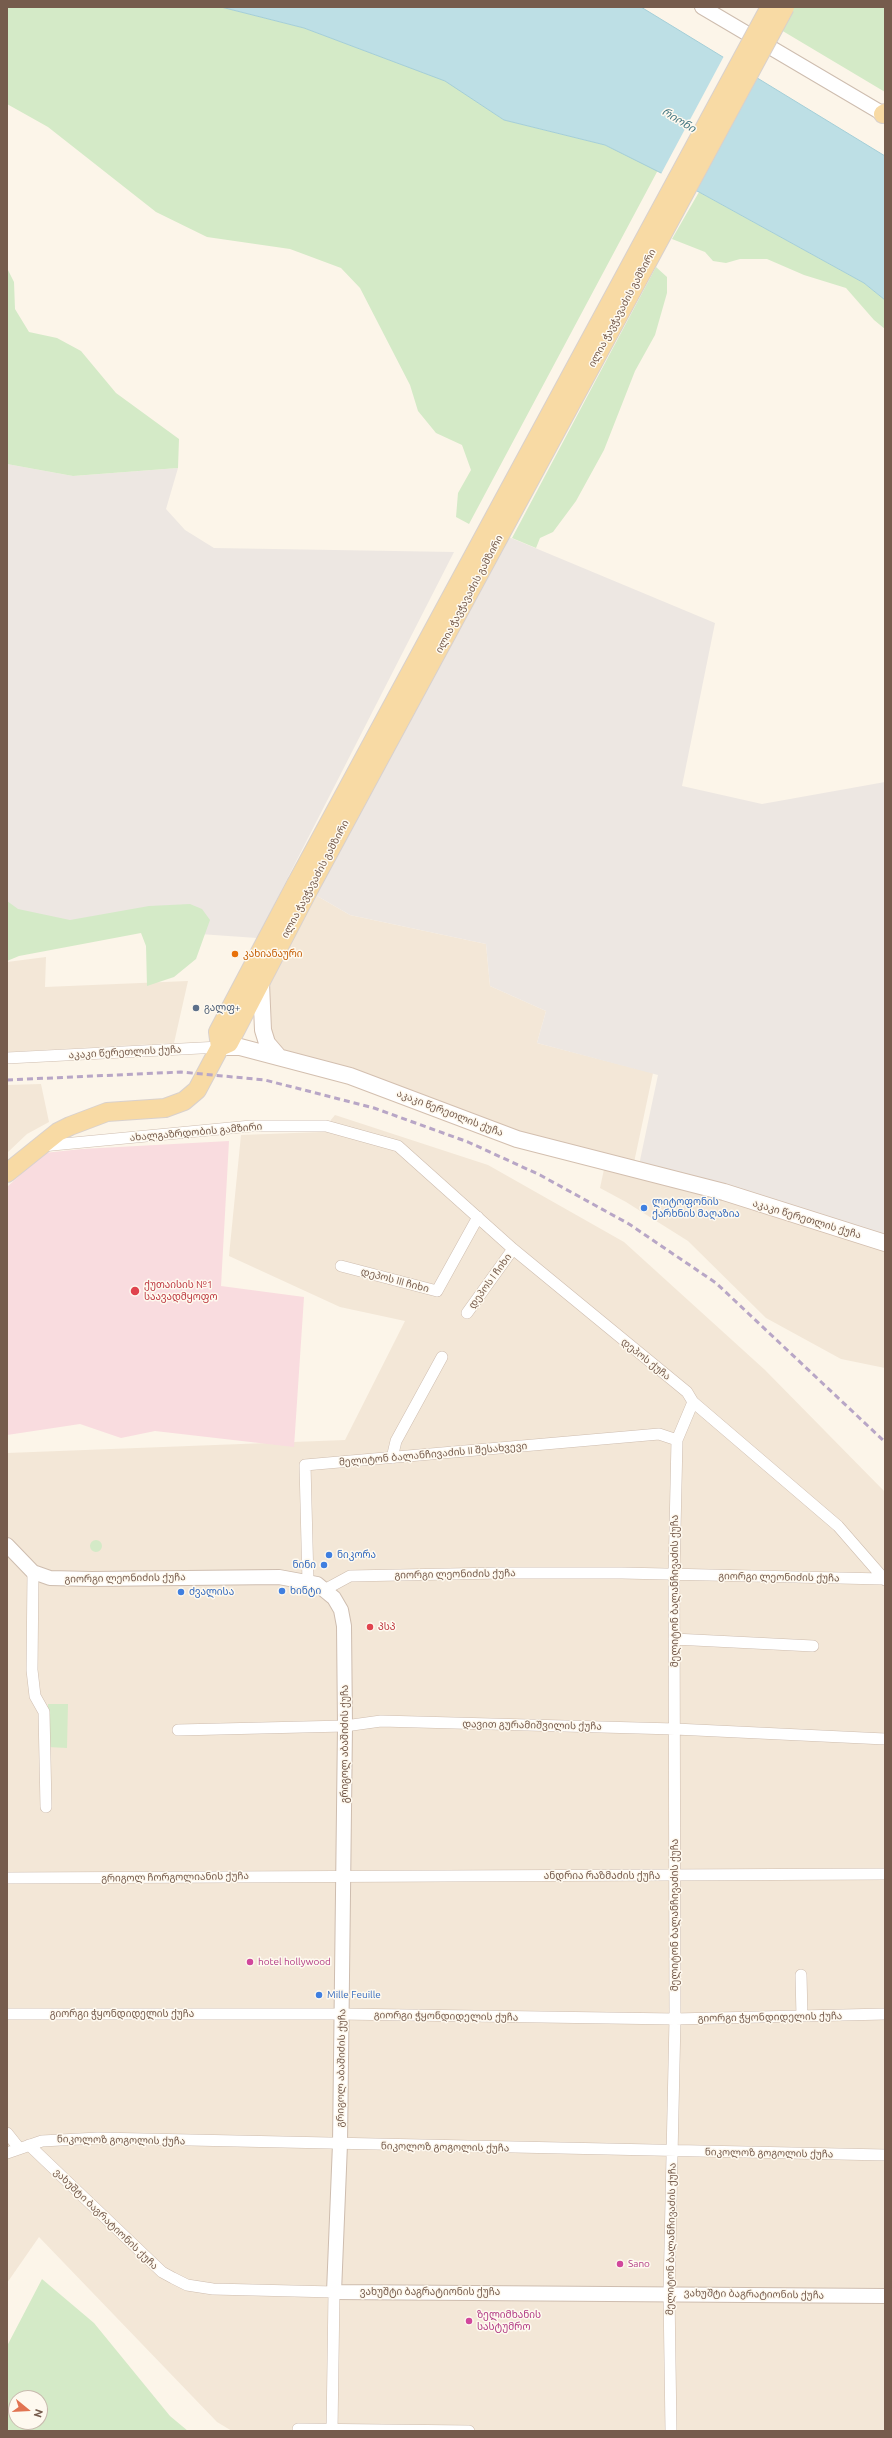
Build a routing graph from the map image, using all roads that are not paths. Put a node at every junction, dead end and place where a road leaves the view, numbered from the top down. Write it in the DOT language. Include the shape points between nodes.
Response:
graph roads {
  1 [pos="702,7"];
  2 [pos="770,7"];
  3 [pos="785,7"];
  4 [pos="884,114"];
  5 [pos="303,886"];
  6 [pos="261,983"];
  7 [pos="220,1047"];
  8 [pos="279,1057"];
  9 [pos="7,1058"];
  10 [pos="40,1146"];
  11 [pos="398,1146"];
  12 [pos="7,1173"];
  13 [pos="478,1217"];
  14 [pos="885,1243"];
  15 [pos="513,1249"];
  16 [pos="341,1266"];
  17 [pos="467,1313"];
  18 [pos="442,1357"];
  19 [pos="693,1402"];
  20 [pos="677,1440"];
  21 [pos="392,1458"];
  22 [pos="7,1545"];
  23 [pos="33,1572"];
  24 [pos="674,1575"];
  25 [pos="884,1579"];
  26 [pos="308,1582"];
  27 [pos="326,1589"];
  28 [pos="674,1639"];
  29 [pos="813,1646"];
  30 [pos="346,1726"];
  31 [pos="675,1729"];
  32 [pos="178,1730"];
  33 [pos="885,1739"];
  34 [pos="46,1807"];
  35 [pos="885,1874"];
  36 [pos="344,1876"];
  37 [pos="674,1876"];
  38 [pos="7,1878"];
  39 [pos="801,1975"];
  40 [pos="7,2014"];
  41 [pos="341,2014"];
  42 [pos="885,2014"];
  43 [pos="802,2016"];
  44 [pos="675,2019"];
  45 [pos="7,2133"];
  46 [pos="340,2144"];
  47 [pos="24,2146"];
  48 [pos="672,2152"];
  49 [pos="7,2153"];
  50 [pos="885,2154"];
  51 [pos="334,2292"];
  52 [pos="669,2293"];
  53 [pos="885,2296"];
  54 [pos="298,2429"];
  55 [pos="332,2430"];
  56 [pos="468,2431"];
  57 [pos="671,2431"];
  1 -- 4 [label="street"];
  2 -- 5 [label="main road, ილია ჭავჭავაძის გამზირი, bridge"];
  3 -- 5 [label="main road, ილია ჭავჭავაძის გამზირი, bridge"];
  5 -- 6 [label="main road, ილია ჭავჭავაძის გამზირი"];
  5 -- 7 [label="main road, ილია ჭავჭავაძის გამზირი" via="218,1032"];
  6 -- 7 [label="main road, ილია ჭავჭავაძის გამზირი" via="229,1043"];
  6 -- 8 [label="main road" via="263,1030 267,1042"];
  7 -- 8 [label="main road, აკაკი წერეთლის ქუჩა" via="240,1047"];
  7 -- 9 [label="street, აკაკი წერეთლის ქუჩა"];
  7 -- 10 [label="main road" via="197,1090 184,1101 165,1108 106,1112 58,1132"];
  8 -- 14 [label="main road, აკაკი წერეთლის ქუჩა" via="350,1076 517,1139 724,1192"];
  10 -- 11 [label="street, ახალგაზრდობის გამზირი" via="251,1126 326,1126"];
  10 -- 12 [label="main road"];
  11 -- 13 [label="street, დეპოს ქუჩა"];
  13 -- 15 [label="street, დეპოს ქუჩა"];
  13 -- 16 [label="street, დეპოს III ჩიხი" via="437,1291"];
  15 -- 17 [label="street, დეპოს I ჩიხი"];
  15 -- 19 [label="street, დეპოს ქუჩა" via="687,1392"];
  18 -- 21 [label="street" via="396,1441"];
  19 -- 20 [label="street, მელიტონ ბალანჩივაძის ქუჩა"];
  19 -- 25 [label="street, დეპოს ქუჩა" via="838,1526"];
  20 -- 21 [label="street, მელიტონ ბალანჩივაძის II შესახვევი" via="659,1434"];
  20 -- 24 [label="street, მელიტონ ბალანჩივაძის ქუჩა"];
  21 -- 26 [label="street, მელიტონ ბალანჩივაძის II შესახვევი" via="306,1465"];
  22 -- 23 [label="street"];
  23 -- 26 [label="street, გიორგი ლეონიძის ქუჩა" via="50,1578 66,1579 259,1576"];
  23 -- 34 [label="street" via="32,1670 35,1696 44,1712"];
  24 -- 25 [label="street, გიორგი ლეონიძის ქუჩა"];
  24 -- 27 [label="street, გიორგი ლეონიძის ქუჩა" via="622,1572 350,1576"];
  24 -- 28 [label="street, მელიტონ ბალანჩივაძის ქუჩა"];
  26 -- 27 [label="street, გიორგი ლეონიძის ქუჩა"];
  27 -- 30 [label="street, გრიგოლ აბაშიძის ქუჩა" via="340,1610 344,1626"];
  28 -- 29 [label="street"];
  28 -- 31 [label="street, მელიტონ ბალანჩივაძის ქუჩა"];
  30 -- 31 [label="street, დავით გურამიშვილის ქუჩა" via="381,1722"];
  30 -- 32 [label="street, დავით გურამიშვილის ქუჩა"];
  30 -- 36 [label="street, გრიგოლ აბაშიძის ქუჩა"];
  31 -- 33 [label="street, დავით გურამიშვილის ქუჩა"];
  31 -- 37 [label="street, მელიტონ ბალანჩივაძის ქუჩა"];
  35 -- 37 [label="street, ანდრია რაზმაძის ქუჩა"];
  36 -- 37 [label="street, ანდრია რაზმაძის ქუჩა"];
  36 -- 38 [label="street, გრიგოლ ჩორგოლიანის ქუჩა"];
  36 -- 41 [label="street, გრიგოლ აბაშიძის ქუჩა"];
  37 -- 44 [label="street, მელიტონ ბალანჩივაძის ქუჩა"];
  39 -- 43 [label="street"];
  40 -- 41 [label="street, გიორგი ჭყონდიდელის ქუჩა"];
  41 -- 44 [label="street, გიორგი ჭყონდიდელის ქუჩა"];
  41 -- 46 [label="street, გრიგოლ აბაშიძის ქუჩა"];
  42 -- 43 [label="street, გიორგი ჭყონდიდელის ქუჩა"];
  43 -- 44 [label="street, გიორგი ჭყონდიდელის ქუჩა"];
  44 -- 48 [label="street, მელიტონ ბალანჩივაძის ქუჩა"];
  45 -- 47 [label="street, ვახუშტი ბაგრატიონის ქუჩა"];
  46 -- 47 [label="street, ნიკოლოზ გოგოლის ქუჩა" via="98,2138 57,2139"];
  46 -- 48 [label="street, ნიკოლოზ გოგოლის ქუჩა"];
  46 -- 51 [label="street, გრიგოლ აბაშიძის ქუჩა"];
  47 -- 49 [label="street, ნიკოლოზ გოგოლის ქუჩა"];
  47 -- 51 [label="street, ვახუშტი ბაგრატიონის ქუჩა" via="162,2272 187,2285 212,2289"];
  48 -- 50 [label="street, ნიკოლოზ გოგოლის ქუჩა"];
  48 -- 52 [label="street, მელიტონ ბალანჩივაძის ქუჩა"];
  51 -- 52 [label="street, ვახუშტი ბაგრატიონის ქუჩა"];
  51 -- 55 [label="street, გრიგოლ აბაშიძის ქუჩა"];
  52 -- 53 [label="street, ვახუშტი ბაგრატიონის ქუჩა"];
  52 -- 57 [label="street, მელიტონ ბალანჩივაძის ქუჩა"];
  54 -- 55 [label="street"];
  55 -- 56 [label="street"];
}
